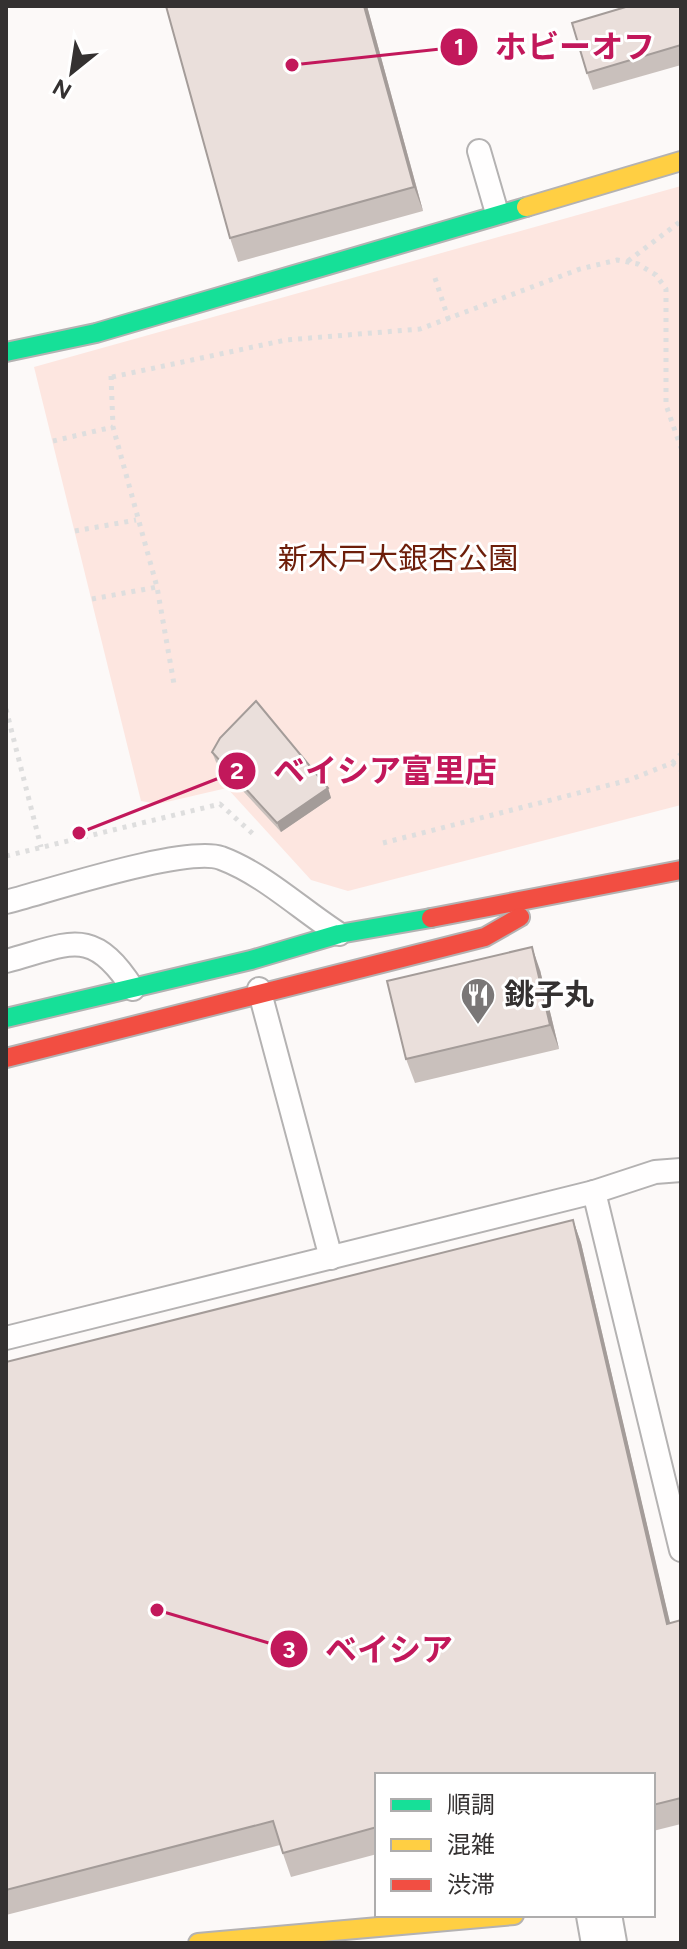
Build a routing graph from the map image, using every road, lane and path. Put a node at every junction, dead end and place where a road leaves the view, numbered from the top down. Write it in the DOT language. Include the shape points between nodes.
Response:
graph roads {
  1 [pos="479,151"];
  2 [pos="681,161"];
  3 [pos="497,213"];
  4 [pos="681,221"];
  5 [pos="627,262"];
  6 [pos="96,333"];
  7 [pos="6,352"];
  8 [pos="112,377"];
  9 [pos="113,427"];
  10 [pos="678,435"];
  11 [pos="53,441"];
  12 [pos="681,448"];
  13 [pos="136,520"];
  14 [pos="75,531"];
  15 [pos="157,587"];
  16 [pos="92,599"];
  17 [pos="174,684"];
  18 [pos="6,709"];
  19 [pos="681,754"];
  20 [pos="672,763"];
  21 [pos="681,770"];
  22 [pos="383,843"];
  23 [pos="41,847"];
  24 [pos="681,870"];
  25 [pos="557,896"];
  26 [pos="6,902"];
  27 [pos="339,934"];
  28 [pos="251,960"];
  29 [pos="6,961"];
  30 [pos="133,989"];
  31 [pos="261,996"];
  32 [pos="6,1018"];
  33 [pos="6,1058"];
  34 [pos="681,1170"];
  35 [pos="594,1192"];
  36 [pos="331,1258"];
  37 [pos="6,1338"];
  38 [pos="681,1550"];
  39 [pos="491,1917"];
  40 [pos="599,1917"];
  41 [pos="198,1943"];
  42 [pos="604,1943"];
  1 -- 3 [label="lane"];
  2 -- 3 [label="street"];
  3 -- 6 [label="street"];
  4 -- 5 [label="path"];
  5 -- 8 [label="path" via="580,269 420,329 286,340"];
  5 -- 10 [label="path" via="656,275 666,289 666,405"];
  6 -- 7 [label="street"];
  6 -- 8 [label="path"];
  8 -- 9 [label="path"];
  9 -- 11 [label="path"];
  9 -- 13 [label="path"];
  10 -- 12 [label="path"];
  13 -- 14 [label="path"];
  13 -- 15 [label="path"];
  15 -- 16 [label="path"];
  15 -- 17 [label="path"];
  18 -- 23 [label="path"];
  19 -- 20 [label="path"];
  20 -- 21 [label="path"];
  20 -- 22 [label="path" via="629,780"];
  24 -- 25 [label="street"];
  25 -- 27 [label="street"];
  25 -- 31 [label="street" via="485,937"];
  26 -- 27 [label="lane" via="177,858 217,857 246,870"];
  27 -- 28 [label="street"];
  28 -- 30 [label="street"];
  28 -- 31 [label="lane"];
  29 -- 30 [label="lane" via="74,943 92,946 116,962"];
  30 -- 32 [label="street"];
  31 -- 33 [label="street"];
  31 -- 36 [label="lane"];
  34 -- 35 [label="lane" via="655,1172"];
  35 -- 36 [label="lane"];
  35 -- 38 [label="lane"];
  36 -- 37 [label="lane"];
  39 -- 41 [label="street"];
  40 -- 42 [label="street"];
}
